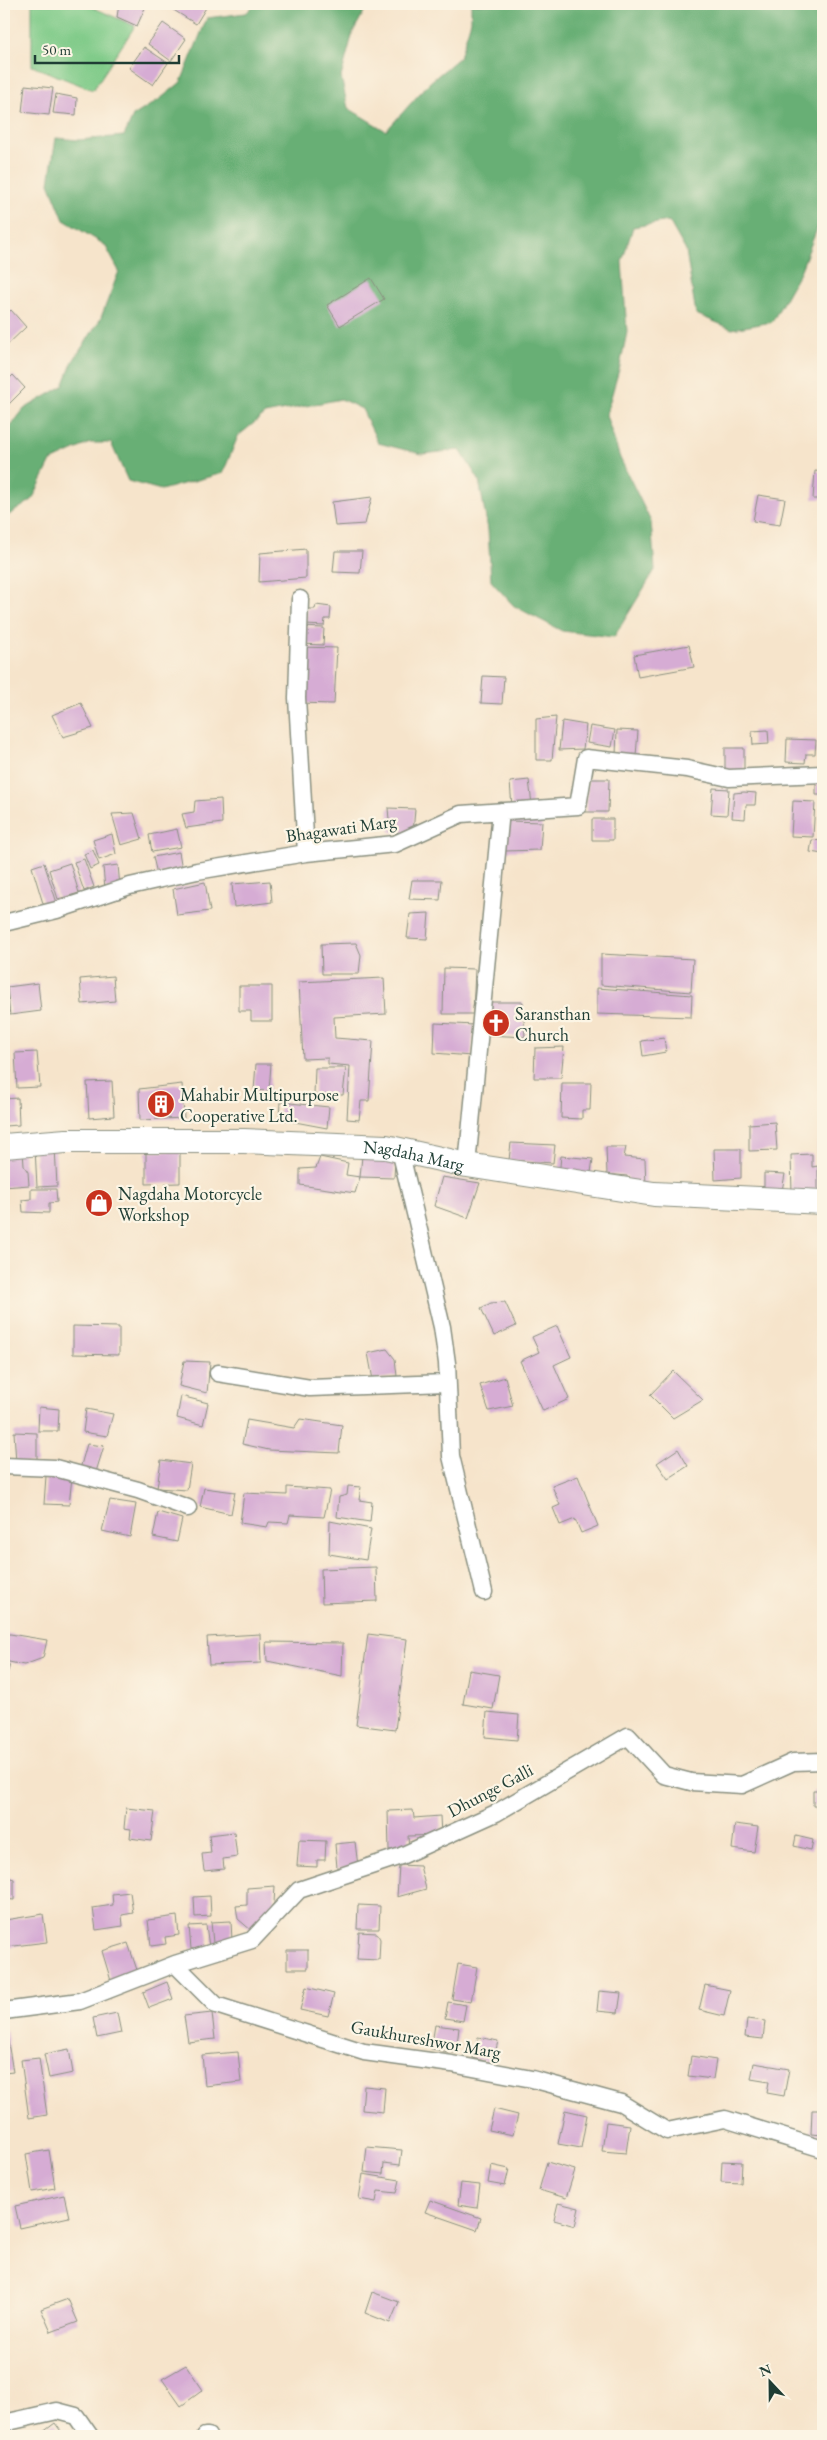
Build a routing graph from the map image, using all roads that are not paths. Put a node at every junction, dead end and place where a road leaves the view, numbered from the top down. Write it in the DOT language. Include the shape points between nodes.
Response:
graph roads {
  1 [pos="300,600"];
  2 [pos="823,774"];
  3 [pos="501,811"];
  4 [pos="306,853"];
  5 [pos="4,923"];
  6 [pos="4,1146"];
  7 [pos="400,1150"];
  8 [pos="467,1165"];
  9 [pos="823,1202"];
  10 [pos="218,1373"];
  11 [pos="446,1383"];
  12 [pos="4,1466"];
  13 [pos="188,1508"];
  14 [pos="484,1592"];
  15 [pos="823,1761"];
  16 [pos="175,1964"];
  17 [pos="4,2011"];
  18 [pos="823,2148"];
  19 [pos="4,2423"];
  20 [pos="90,2436"];
  1 -- 4 [label="street" via="297,698"];
  2 -- 3 [label="street, Bhagawati Marg" via="729,778 687,769 586,758 578,806"];
  3 -- 4 [label="street, Bhagawati Marg" via="461,814 395,844"];
  3 -- 8 [label="street"];
  4 -- 5 [label="street, Bhagawati Marg" via="130,886"];
  6 -- 7 [label="street, Nagdaha Marg" via="66,1141 244,1141"];
  7 -- 8 [label="street, Nagdaha Marg"];
  7 -- 11 [label="street" via="442,1327"];
  8 -- 9 [label="street, Nagdaha Marg" via="654,1194"];
  10 -- 11 [label="street" via="310,1388"];
  11 -- 14 [label="street" via="451,1456"];
  12 -- 13 [label="street" via="55,1468 138,1490"];
  15 -- 16 [label="street, Dhunge Galli" via="793,1762 742,1785 690,1782 664,1775 628,1736 496,1813 401,1856 299,1890 252,1940"];
  16 -- 17 [label="street" via="80,2001"];
  16 -- 18 [label="street, Gaukhureshwor Marg" via="216,2005 364,2052 532,2079 621,2103 667,2132 725,2119"];
  19 -- 20 [label="street" via="57,2412 76,2416"];
}
